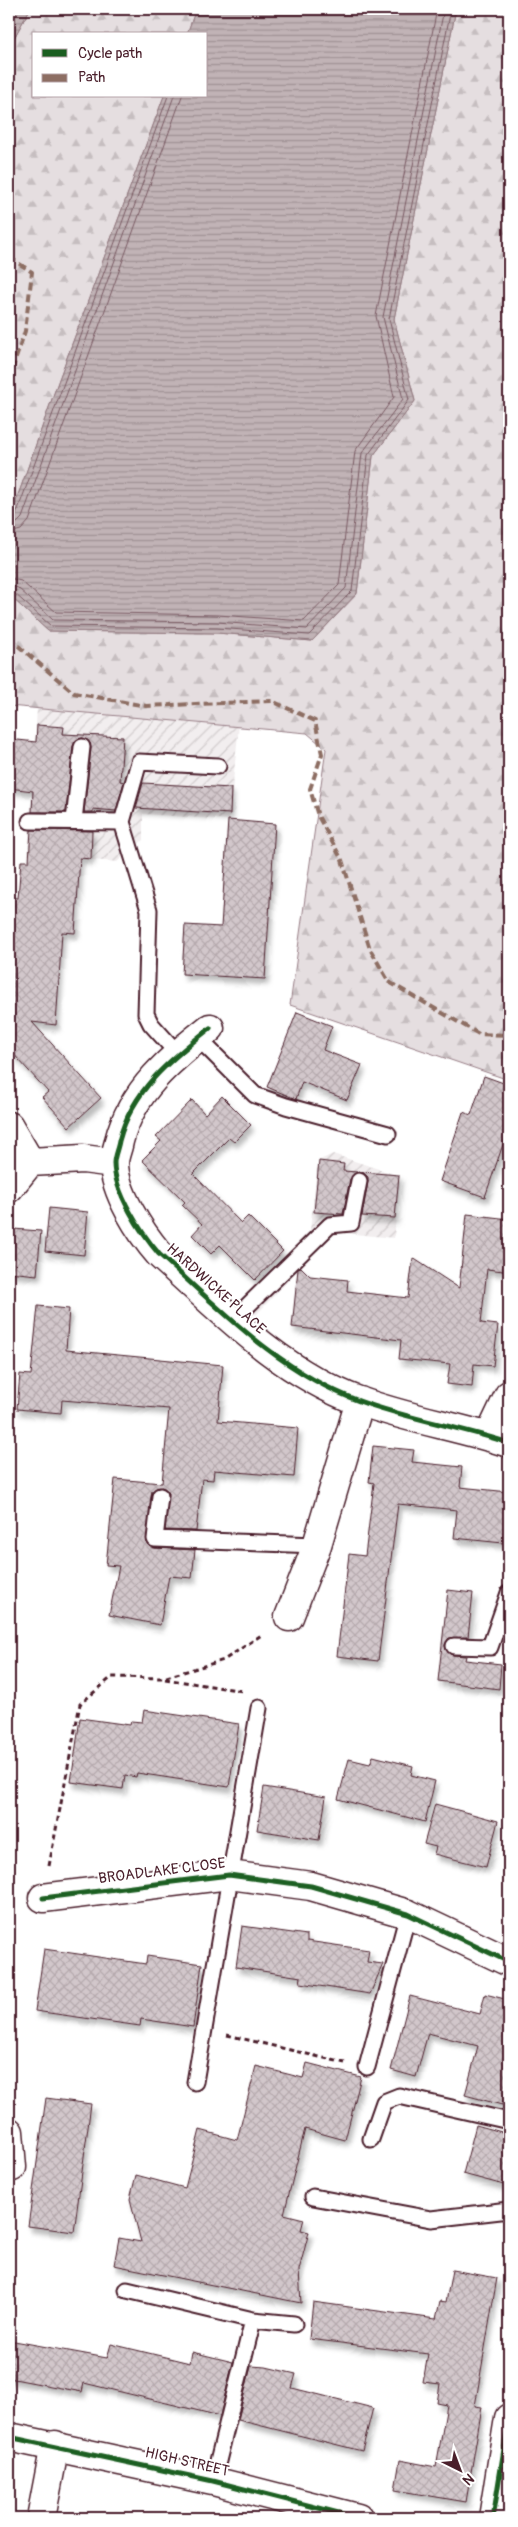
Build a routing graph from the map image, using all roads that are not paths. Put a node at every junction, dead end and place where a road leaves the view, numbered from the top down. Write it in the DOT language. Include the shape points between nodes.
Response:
graph roads {
  1 [pos="82,747"];
  2 [pos="218,766"];
  3 [pos="30,821"];
  4 [pos="74,821"];
  5 [pos="122,822"];
  6 [pos="195,1040"];
  7 [pos="9,1126"];
  8 [pos="388,1134"];
  9 [pos="30,1162"];
  10 [pos="114,1163"];
  11 [pos="359,1181"];
  12 [pos="9,1188"];
  13 [pos="233,1320"];
  14 [pos="509,1395"];
  15 [pos="360,1401"];
  16 [pos="499,1440"];
  17 [pos="160,1496"];
  18 [pos="317,1545"];
  19 [pos="509,1594"];
  20 [pos="289,1617"];
  21 [pos="454,1646"];
  22 [pos="259,1708"];
  23 [pos="229,1875"];
  24 [pos="43,1898"];
  25 [pos="408,1914"];
  26 [pos="509,1962"];
  27 [pos="367,2067"];
  28 [pos="195,2082"];
  29 [pos="509,2121"];
  30 [pos="9,2132"];
  31 [pos="371,2140"];
  32 [pos="12,2167"];
  33 [pos="313,2197"];
  34 [pos="509,2210"];
  35 [pos="127,2290"];
  36 [pos="253,2320"];
  37 [pos="294,2324"];
  38 [pos="509,2418"];
  39 [pos="9,2437"];
  40 [pos="55,2445"];
  41 [pos="213,2481"];
  42 [pos="41,2518"];
  43 [pos="358,2518"];
  44 [pos="493,2518"];
  1 -- 4 [label="lane"];
  2 -- 5 [label="lane" via="139,762"];
  3 -- 4 [label="lane"];
  4 -- 5 [label="lane"];
  5 -- 6 [label="lane" via="149,910 146,1014 151,1024"];
  6 -- 8 [label="lane" via="255,1095"];
  6 -- 10 [label="street, HARDWICKE PLACE" via="148,1083 135,1101 123,1124"];
  7 -- 9 [label="street"];
  9 -- 10 [label="street" via="83,1159"];
  9 -- 12 [label="street"];
  10 -- 13 [label="street, HARDWICKE PLACE" via="119,1188 147,1240"];
  11 -- 13 [label="lane" via="352,1223 330,1225"];
  13 -- 15 [label="street, HARDWICKE PLACE" via="260,1346 305,1375"];
  14 -- 16 [label="street"];
  15 -- 16 [label="street, HARDWICKE PLACE"];
  15 -- 18 [label="street"];
  17 -- 18 [label="lane" via="155,1539"];
  18 -- 20 [label="street"];
  19 -- 21 [label="lane" via="490,1648"];
  22 -- 23 [label="lane"];
  23 -- 24 [label="street, BROADLAKE CLOSE"];
  23 -- 25 [label="street, BROADLAKE CLOSE" via="311,1886"];
  23 -- 28 [label="lane"];
  25 -- 26 [label="street, BROADLAKE CLOSE"];
  25 -- 27 [label="lane"];
  29 -- 31 [label="lane" via="399,2096 384,2102"];
  30 -- 32 [label="street"];
  33 -- 34 [label="lane" via="431,2219"];
  35 -- 36 [label="lane"];
  36 -- 37 [label="lane"];
  36 -- 41 [label="lane"];
  38 -- 44 [label="street"];
  39 -- 40 [label="street, HIGH STREET"];
  40 -- 41 [label="street, HIGH STREET"];
  40 -- 42 [label="street"];
  41 -- 43 [label="street, HIGH STREET"];
}
